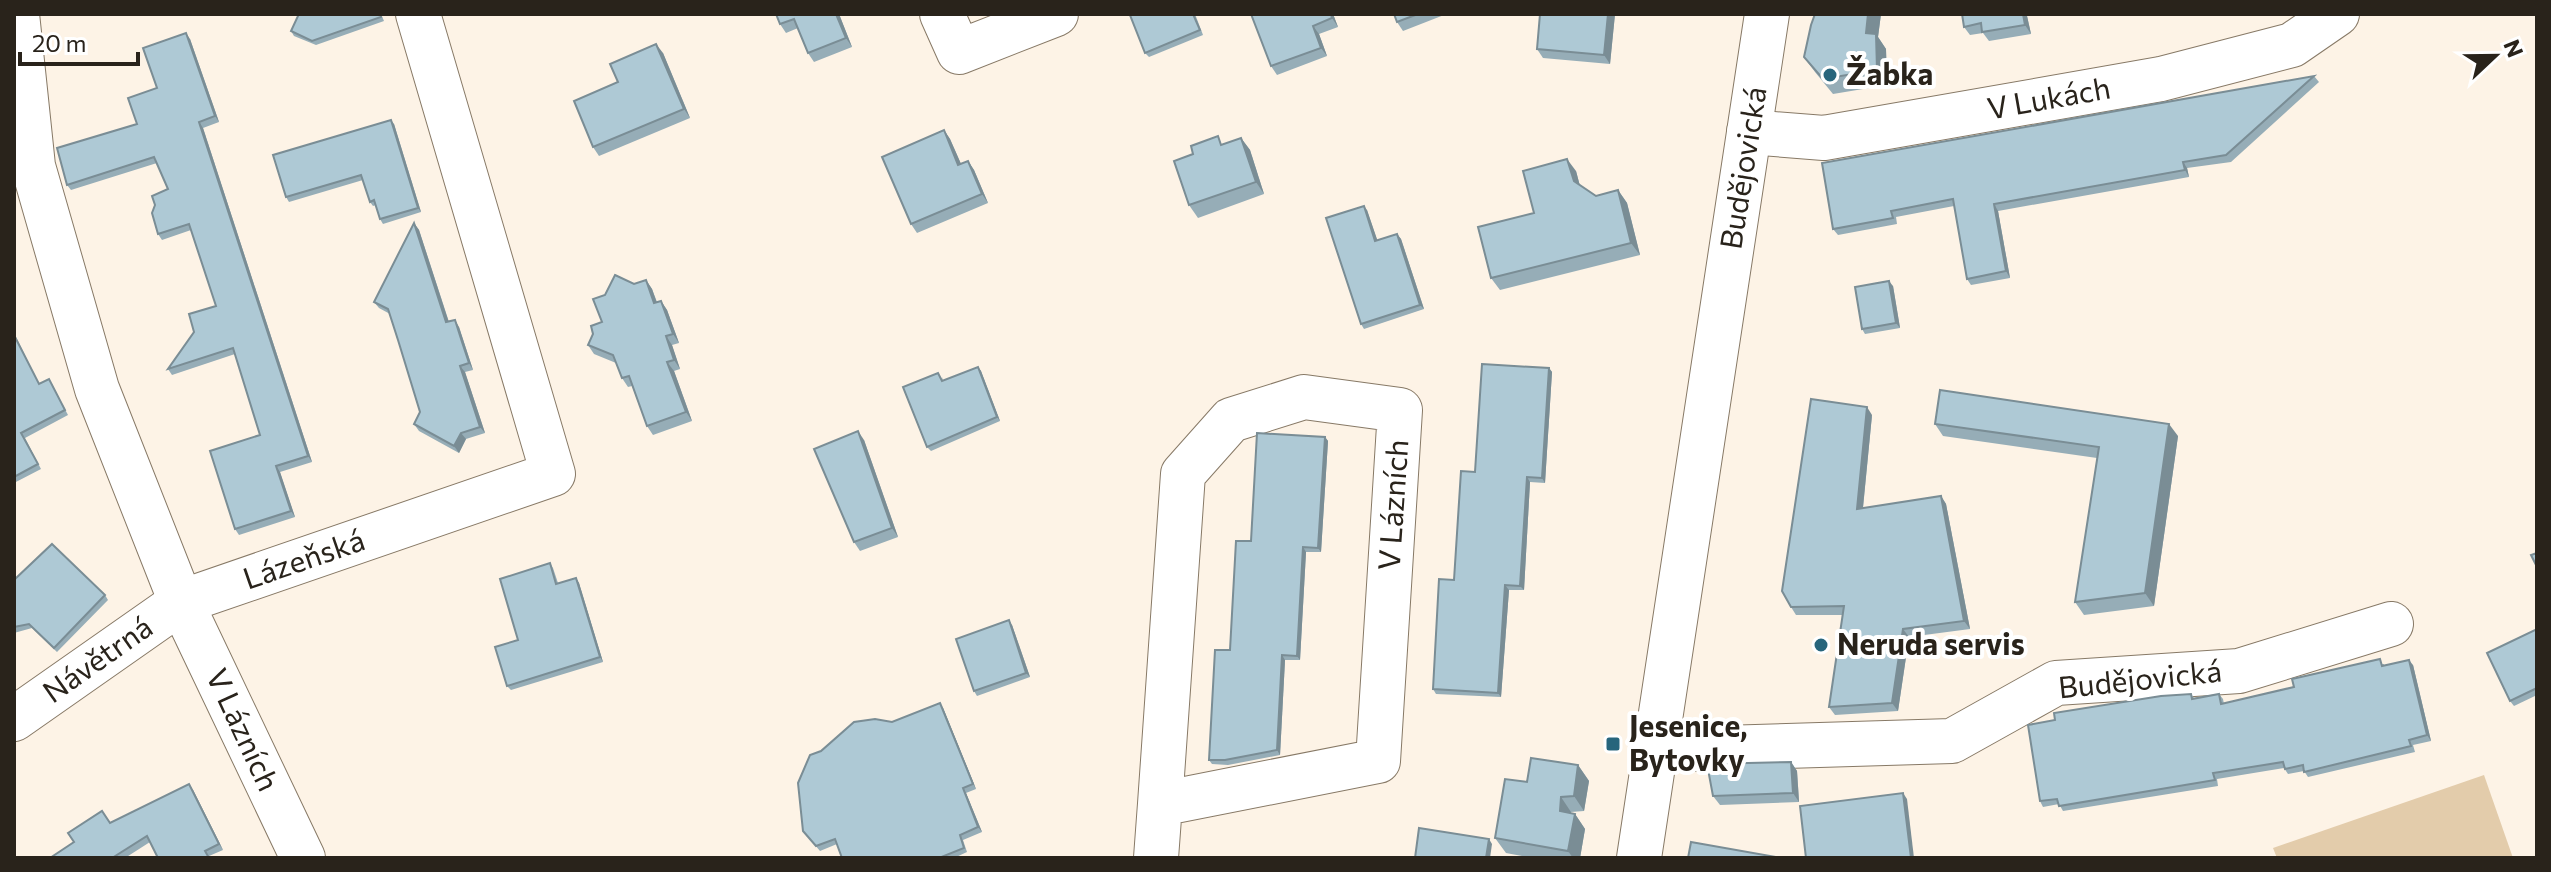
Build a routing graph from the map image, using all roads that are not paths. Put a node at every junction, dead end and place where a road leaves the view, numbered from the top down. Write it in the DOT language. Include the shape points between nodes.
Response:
graph roads {
  1 [pos="17,14"];
  2 [pos="418,14"];
  3 [pos="1056,14"];
  4 [pos="1767,14"];
  5 [pos="2337,14"];
  6 [pos="950,33"];
  7 [pos="1749,132"];
  8 [pos="181,602"];
  9 [pos="2391,624"];
  10 [pos="14,719"];
  11 [pos="1656,750"];
  12 [pos="1160,804"];
  13 [pos="303,858"];
  14 [pos="1156,858"];
  15 [pos="1639,858"];
  1 -- 8 [label="street" via="33,166 97,389"];
  2 -- 8 [label="street, Lázeňská" via="553,474"];
  3 -- 6 [label="street"];
  4 -- 7 [label="street, Budějovická"];
  5 -- 7 [label="street, V Lukách" via="2292,45 2161,79 1824,138"];
  7 -- 11 [label="street, Budějovická"];
  8 -- 10 [label="street, Návětrná"];
  8 -- 13 [label="street, V Lázních"];
  9 -- 11 [label="street, Budějovická" via="2239,671 2056,683 1952,741"];
  11 -- 15 [label="street, Budějovická"];
  12 -- 12 [label="street, V Lázních" via="1378,761 1400,410 1304,397 1231,420 1183,474"];
  12 -- 14 [label="street, V Lázních"];
}
